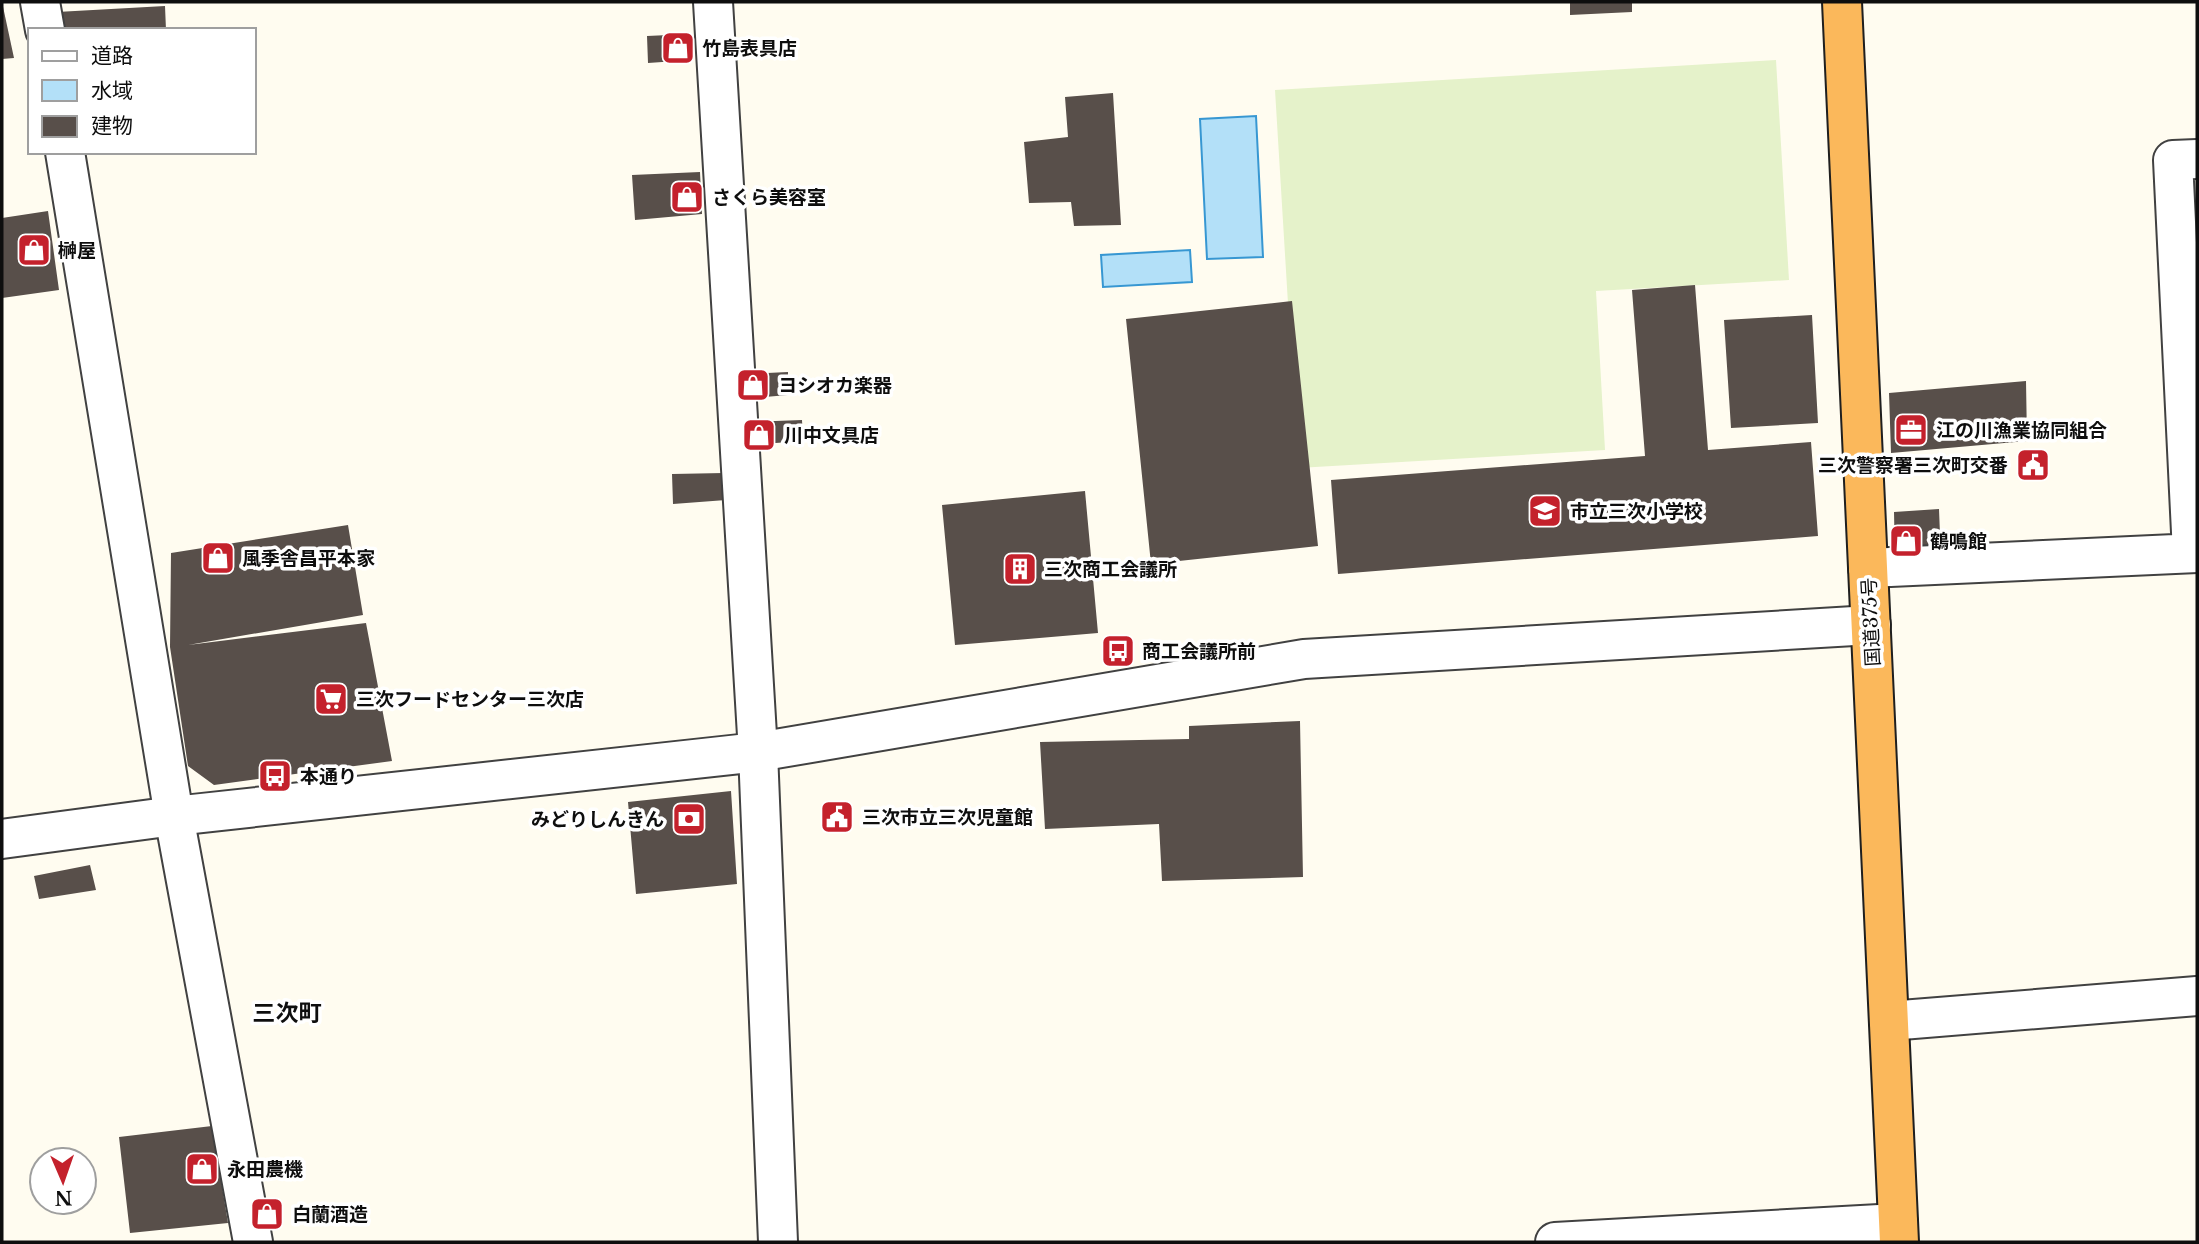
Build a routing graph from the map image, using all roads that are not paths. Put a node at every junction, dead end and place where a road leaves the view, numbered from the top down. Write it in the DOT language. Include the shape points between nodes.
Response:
graph roads {
  1 [pos="40,2"];
  2 [pos="713,2"];
  3 [pos="1842,2"];
  4 [pos="45,28"];
  5 [pos="65,154"];
  6 [pos="2197,159"];
  7 [pos="2195,553"];
  8 [pos="1868,568"];
  9 [pos="1871,625"];
  10 [pos="758,752"];
  11 [pos="174,816"];
  12 [pos="2,839"];
  13 [pos="2197,996"];
  14 [pos="1889,1021"];
  15 [pos="1898,1233"];
  16 [pos="253,1242"];
  17 [pos="778,1242"];
  18 [pos="1555,1242"];
  1 -- 4 [label="street"];
  2 -- 10 [label="street"];
  3 -- 8 [label="highway, 国道375号"];
  5 -- 11 [label="street"];
  6 -- 7 [label="street" via="2173,160"];
  7 -- 8 [label="street"];
  8 -- 9 [label="highway, 国道375号"];
  9 -- 10 [label="street" via="1304,659"];
  9 -- 14 [label="highway, 国道375号"];
  10 -- 11 [label="street"];
  10 -- 17 [label="street"];
  11 -- 12 [label="street"];
  11 -- 16 [label="street"];
  13 -- 14 [label="street"];
  14 -- 15 [label="highway, 国道375号"];
  15 -- 18 [label="street"];
}
